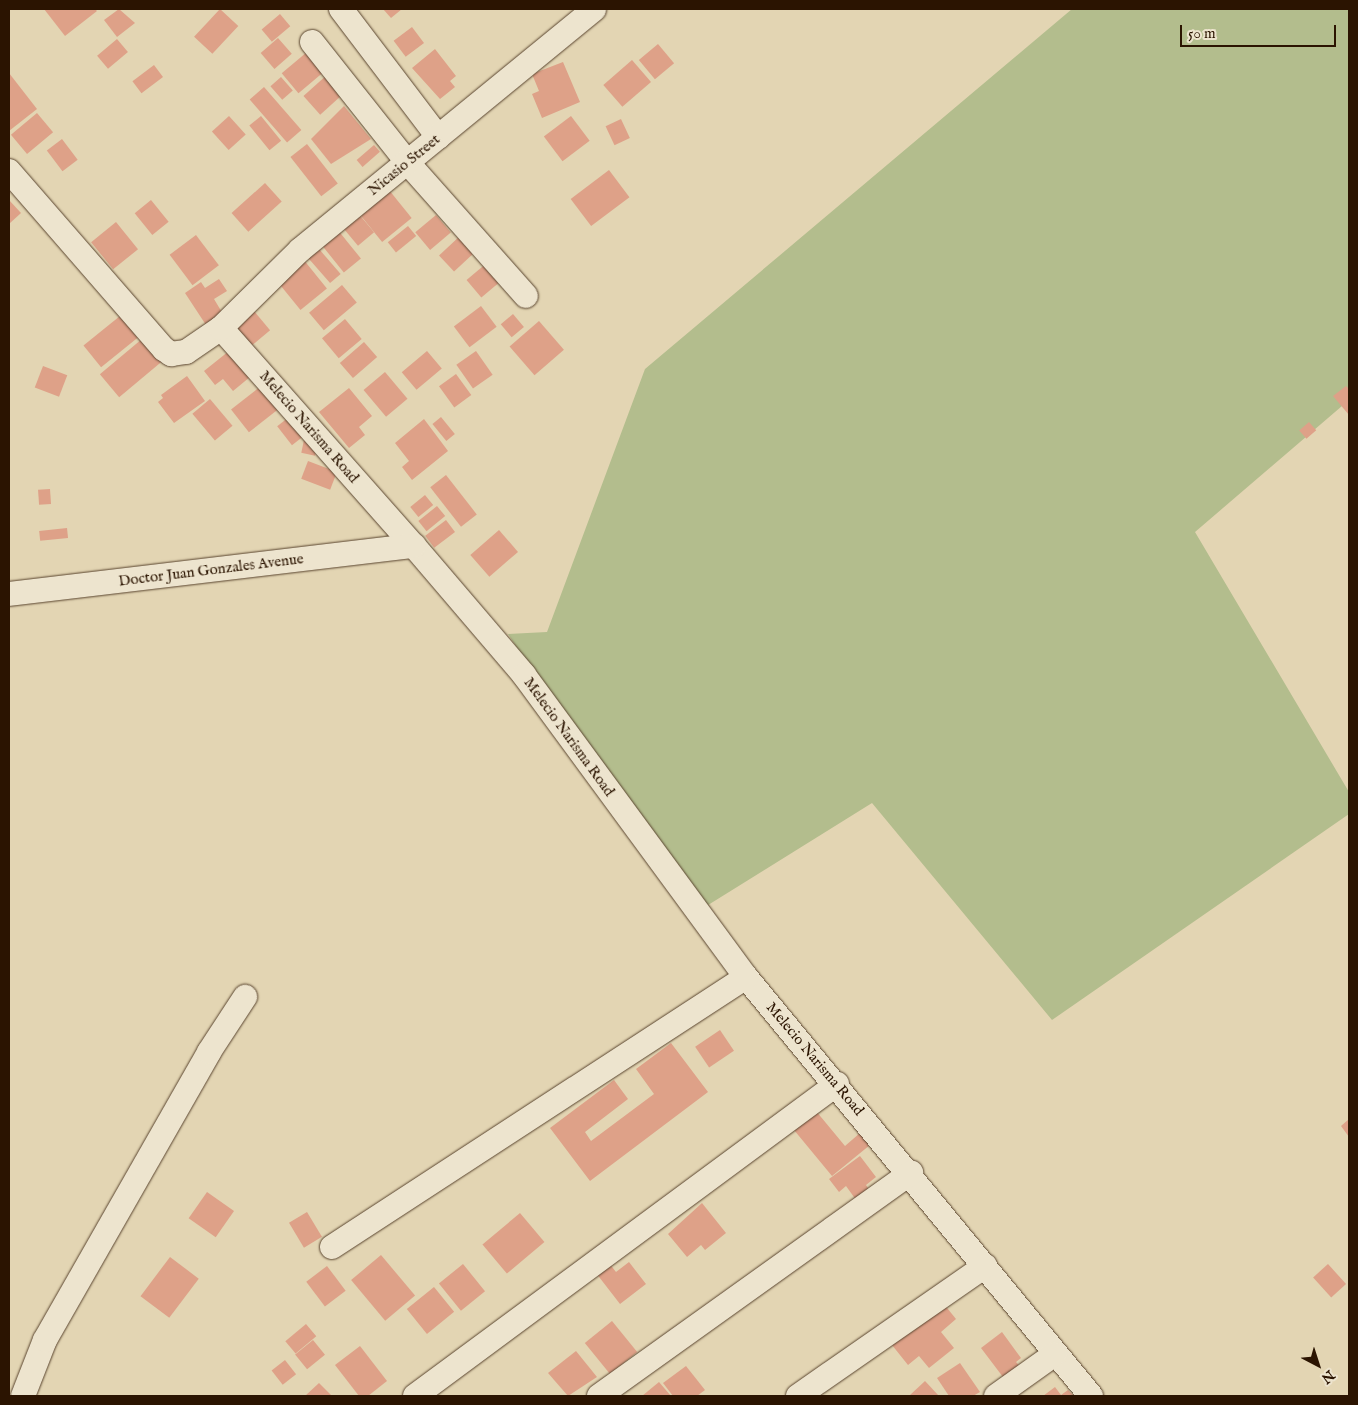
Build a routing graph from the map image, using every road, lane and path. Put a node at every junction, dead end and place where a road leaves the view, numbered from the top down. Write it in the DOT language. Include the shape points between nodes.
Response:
graph roads {
  1 [pos="340,9"];
  2 [pos="594,9"];
  3 [pos="312,42"];
  4 [pos="438,137"];
  5 [pos="407,162"];
  6 [pos="9,171"];
  7 [pos="526,296"];
  8 [pos="221,328"];
  9 [pos="414,546"];
  10 [pos="9,594"];
  11 [pos="746,977"];
  12 [pos="245,997"];
  13 [pos="837,1084"];
  14 [pos="911,1173"];
  15 [pos="332,1247"];
  16 [pos="985,1266"];
  17 [pos="1055,1354"];
  18 [pos="23,1396"];
  19 [pos="415,1396"];
  20 [pos="599,1396"];
  21 [pos="798,1396"];
  22 [pos="996,1396"];
  23 [pos="1091,1396"];
  1 -- 4 [label="street"];
  2 -- 4 [label="street, Nicasio Street"];
  3 -- 5 [label="street"];
  4 -- 5 [label="street, Nicasio Street"];
  5 -- 7 [label="street"];
  5 -- 8 [label="street, Nicasio Street" via="300,250"];
  6 -- 8 [label="street" via="164,349 171,354 186,352"];
  8 -- 9 [label="street, Melecio Narisma Road"];
  9 -- 10 [label="street, Doctor Juan Gonzales Avenue"];
  9 -- 11 [label="street, Melecio Narisma Road" via="524,676"];
  11 -- 13 [label="street, Melecio Narisma Road"];
  11 -- 15 [label="street"];
  12 -- 18 [label="street" via="209,1052 46,1340"];
  13 -- 14 [label="street, Melecio Narisma Road"];
  13 -- 19 [label="street"];
  14 -- 16 [label="street, Melecio Narisma Road"];
  14 -- 20 [label="street"];
  16 -- 17 [label="street, Melecio Narisma Road"];
  16 -- 21 [label="street"];
  17 -- 22 [label="street"];
  17 -- 23 [label="street, Melecio Narisma Road"];
}
